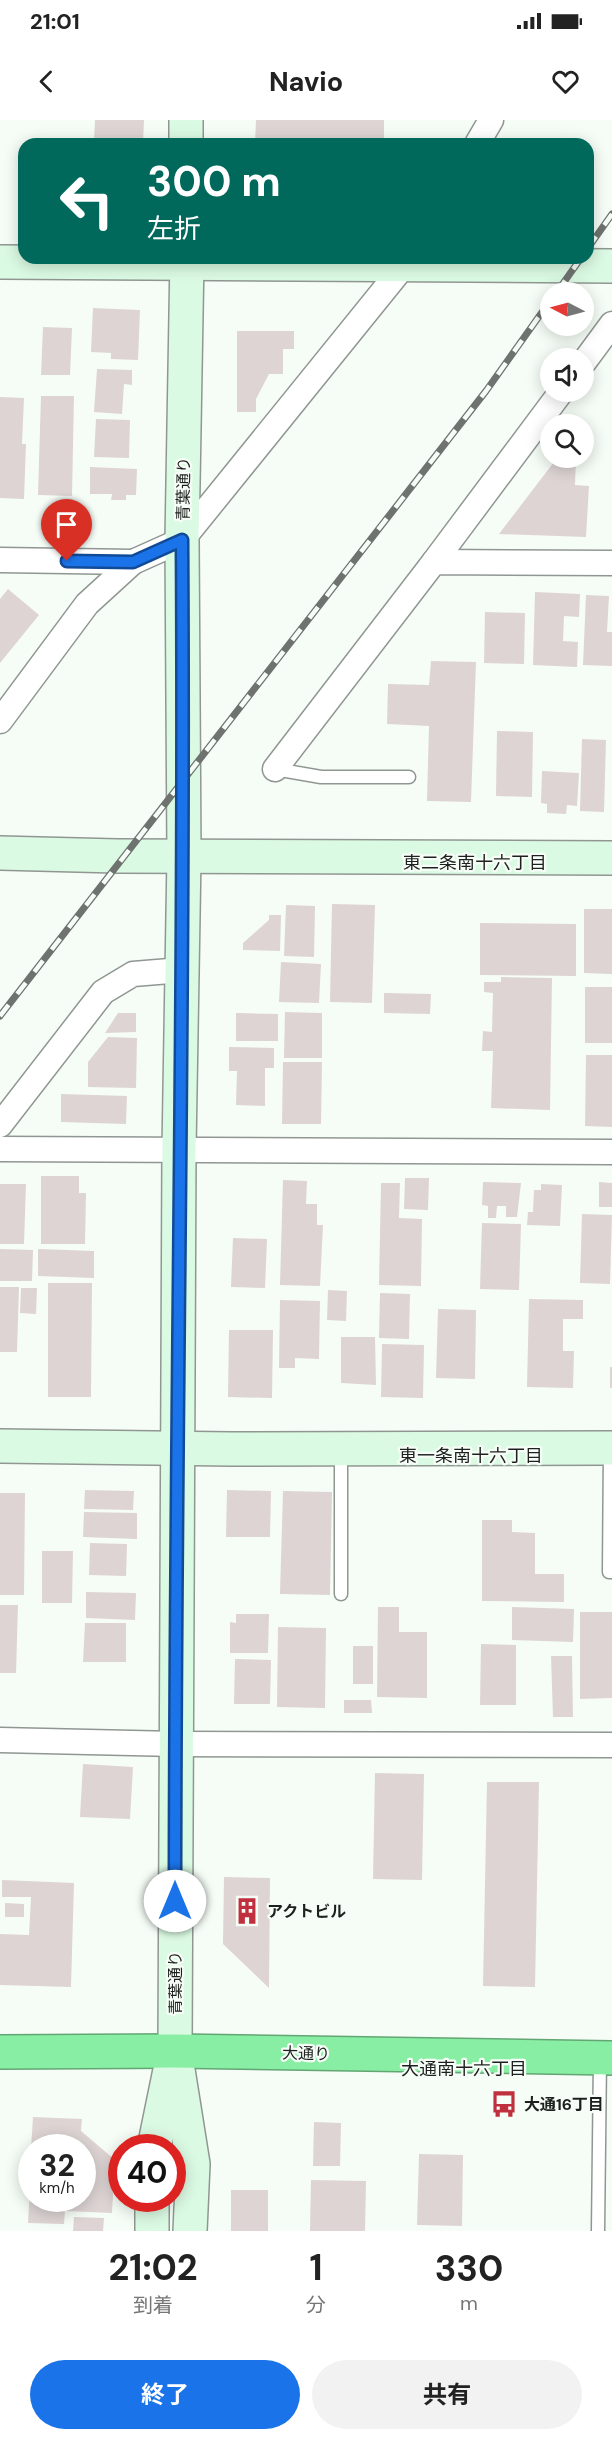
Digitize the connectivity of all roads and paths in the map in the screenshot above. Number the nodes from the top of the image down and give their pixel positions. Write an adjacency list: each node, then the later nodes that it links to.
1 (186, 120): 3 (street)
2 (491, 120): 4 (street)
3 (186, 138)
4 (480, 138)
5 (0, 262): 6 (street)
6 (18, 262)
7 (187, 264): 14 (street, 青葉通り)
8 (406, 264): 14 (street)
9 (530, 264): 10 (street)
10 (612, 266)
11 (612, 324): 12 (street)
12 (594, 348)
13 (554, 402): 17 (street)
14 (182, 540): 16 (street); 23 (street, 青葉通り)
15 (0, 560): 16 (street)
16 (133, 562): 19 (street)
17 (434, 562): 18 (street); 20 (street)
18 (612, 563)
19 (0, 721)
20 (275, 769): 21 (lane)
21 (409, 777)
22 (0, 853): 23 (street)
23 (184, 856): 24 (street); 25 (street, 青葉通り)
24 (612, 858)
25 (182, 970): 26 (street); 28 (street, 青葉通り)
26 (0, 1125)
27 (0, 1149): 28 (street)
28 (179, 1149): 29 (street); 32 (street, 青葉通り)
29 (612, 1152)
30 (0, 1446): 32 (street)
31 (611, 1448): 33 (street); 34 (lane)
32 (177, 1449): 33 (street); 37 (street, 青葉通り)
33 (341, 1449): 35 (lane)
34 (612, 1572)
35 (341, 1594)
36 (0, 1740): 37 (street)
37 (176, 1744): 38 (street); 39 (street, 青葉通り)
38 (612, 1745)
39 (175, 2050): 40 (highway, 大通り); 41 (highway, 大通り); 42 (street); 45 (street, 青葉通り)
40 (0, 2052)
41 (606, 2058): 46 (lane)
42 (157, 2134)
43 (152, 2212): 44 (street)
44 (152, 2231)
45 (190, 2231)
46 (598, 2231)

